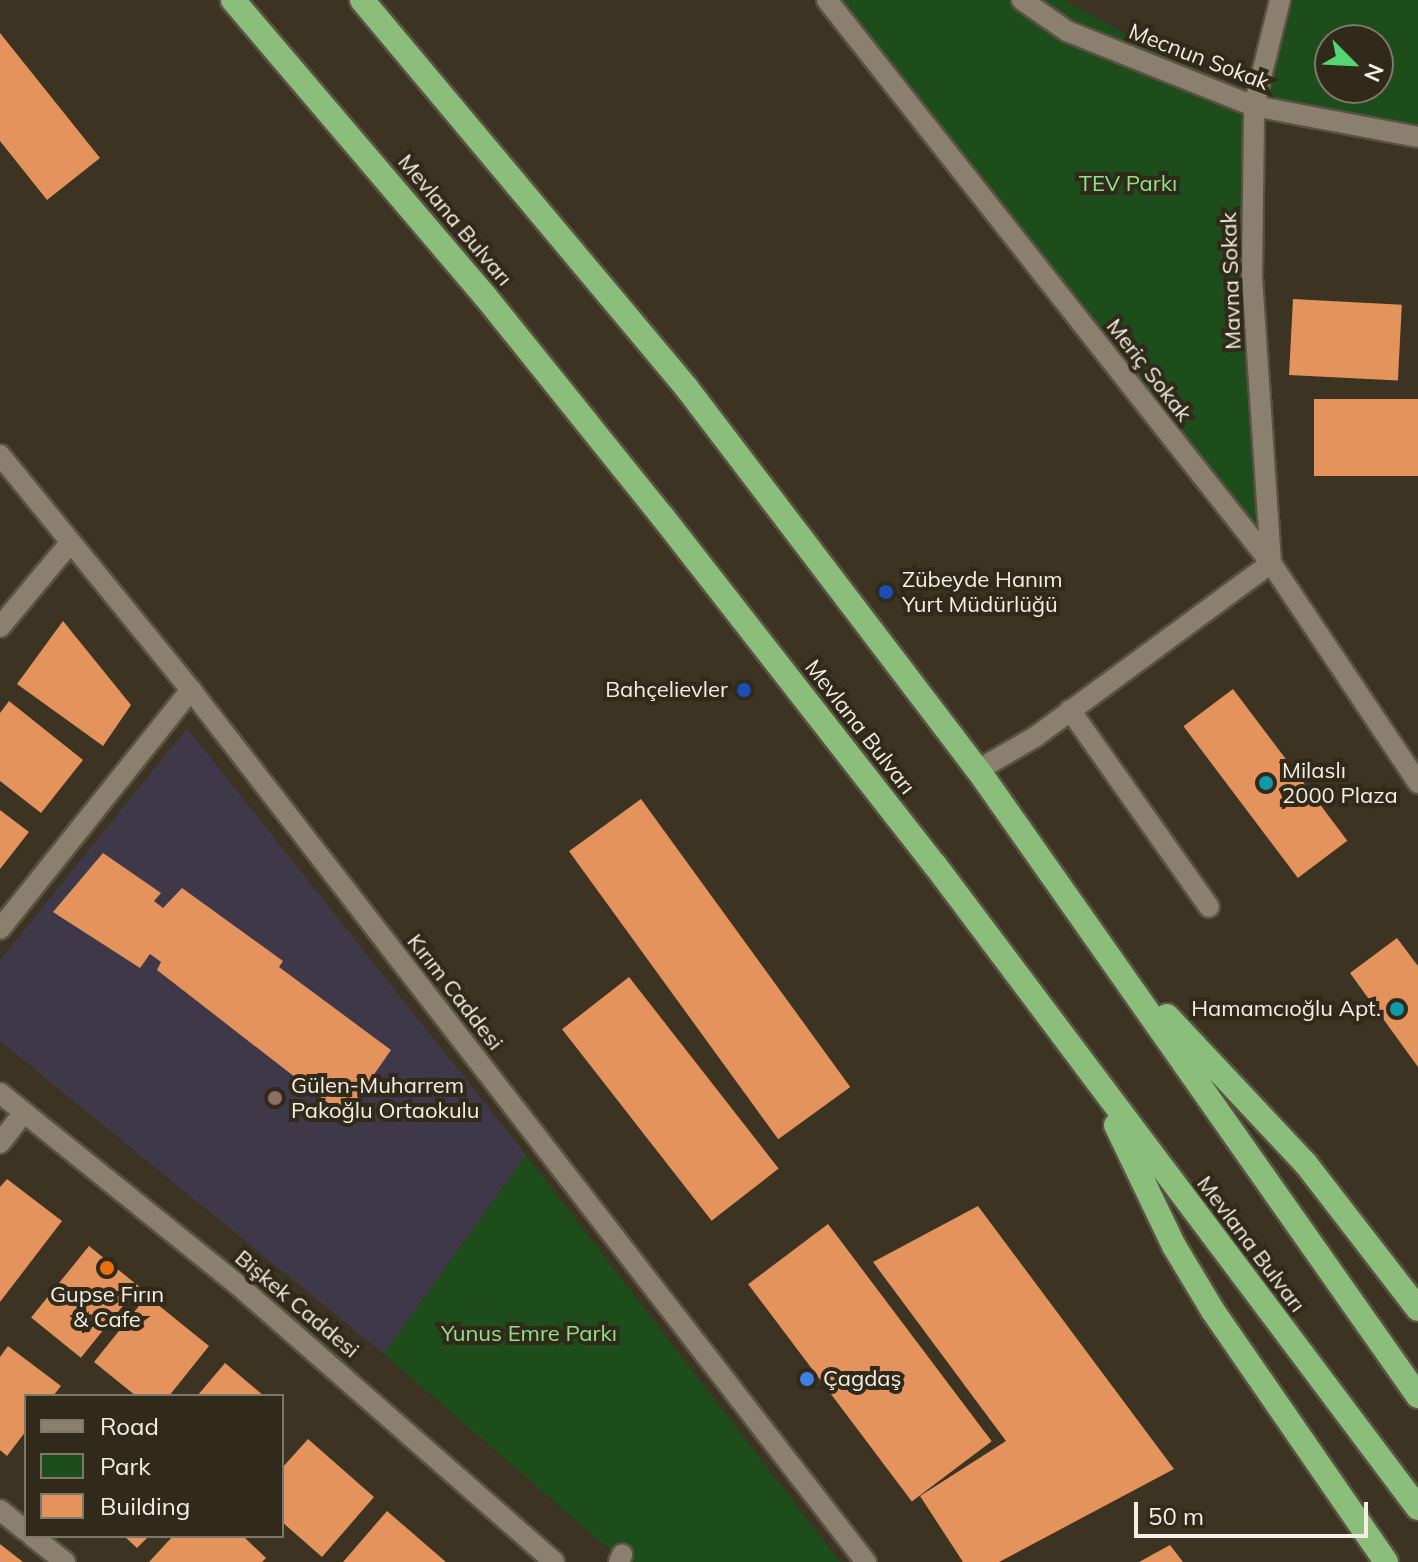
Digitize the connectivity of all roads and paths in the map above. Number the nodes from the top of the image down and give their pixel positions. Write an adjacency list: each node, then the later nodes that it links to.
1 (233, 0): 19 (highway, Mevlana Bulvarı)
2 (362, 0): 14 (highway)
3 (827, 0): 10 (street, Meriç Sokak)
4 (1022, 0): 6 (street, Mecnun Sokak)
5 (1280, 0): 6 (street, Mavna Sokak)
6 (1254, 106): 7 (street, Mecnun Sokak); 10 (street, Mavna Sokak)
7 (1418, 137)
8 (0, 455): 9 (street, Kırım Caddesi)
9 (70, 543): 11 (street); 12 (street, Kırım Caddesi)
10 (1271, 563): 13 (street); 15 (street, Meriç Sokak)
11 (0, 627)
12 (191, 690): 17 (street); 31 (street, Kırım Caddesi)
13 (1070, 710): 14 (street); 16 (street)
14 (978, 770): 18 (highway)
15 (1418, 783)
16 (1209, 907)
17 (0, 929)
18 (1108, 953): 23 (highway); 24 (highway)
19 (1099, 1086): 25 (highway, Mevlana Bulvarı); 32 (highway)
20 (0, 1093): 21 (street, Bişkek Caddesi)
21 (24, 1112): 22 (street); 30 (street, Bişkek Caddesi)
22 (0, 1143)
23 (1418, 1309)
24 (1418, 1396)
25 (1418, 1508)
26 (0, 1510): 27 (street)
27 (24, 1529)
28 (35, 1538): 29 (street)
29 (65, 1562)
30 (554, 1562)
31 (866, 1562)
32 (1386, 1562)

